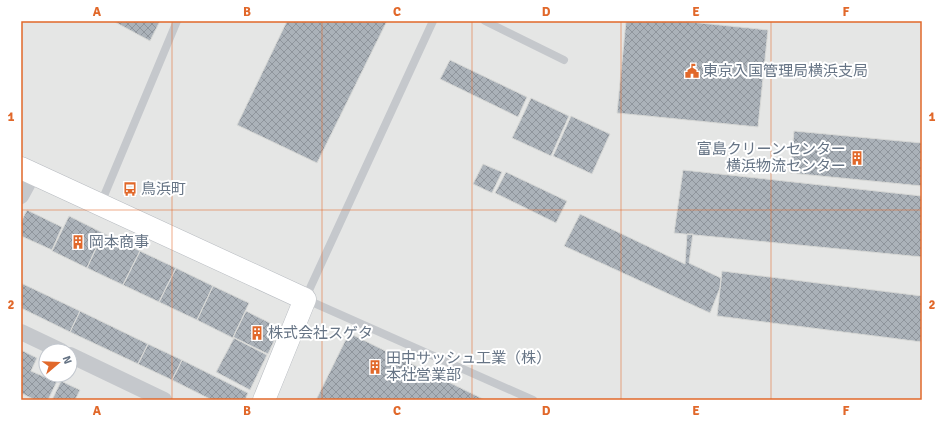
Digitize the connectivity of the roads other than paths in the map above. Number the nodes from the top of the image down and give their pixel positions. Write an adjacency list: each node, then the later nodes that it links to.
1 (177, 21): 7 (lane)
2 (433, 21): 8 (lane)
3 (485, 21): 4 (lane)
4 (564, 60)
5 (27, 171): 6 (street); 7 (street)
6 (21, 196)
7 (100, 204): 8 (street)
8 (305, 299): 13 (street); 14 (lane)
9 (21, 332): 10 (street)
10 (44, 343)
11 (78, 359): 12 (street)
12 (164, 400)
13 (264, 400)
14 (533, 400)

